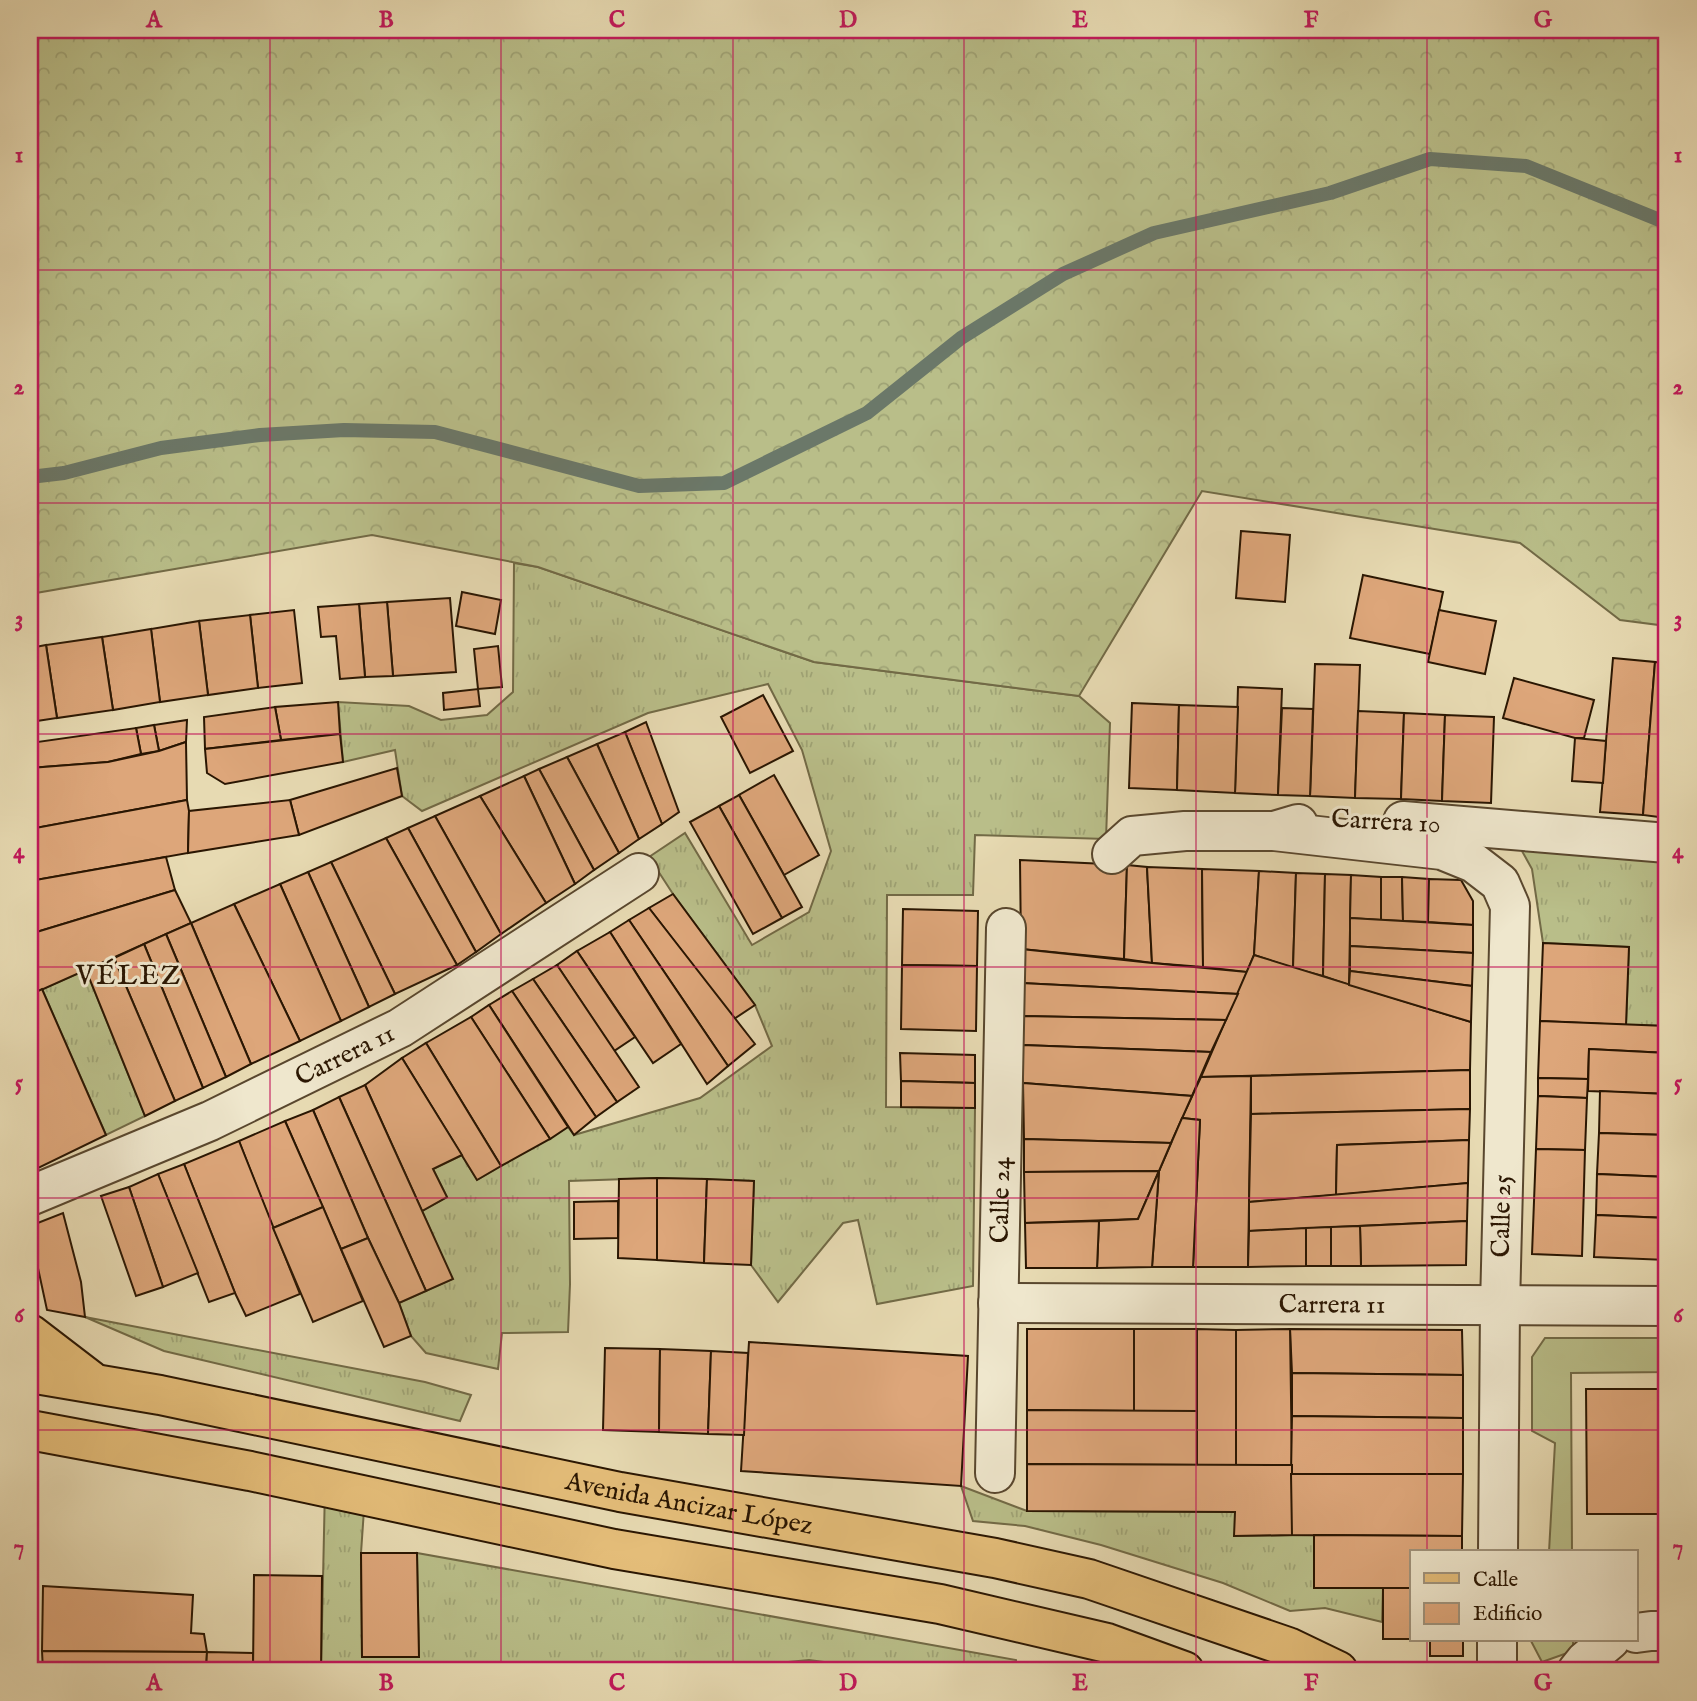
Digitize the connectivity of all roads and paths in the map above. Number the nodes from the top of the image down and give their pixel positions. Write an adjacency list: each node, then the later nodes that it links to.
1 (1274, 831): 2 (street, Carrera 10); 3 (street, Carrera 10); 8 (street, Calle 25)
2 (1667, 844)
3 (1112, 854)
4 (639, 873): 6 (street, Carrera 11)
5 (1006, 928): 7 (street, Calle 24)
6 (30, 1196)
7 (998, 1303): 8 (street, Carrera 11); 16 (street, Calle 24)
8 (1500, 1306): 9 (street, Carrera 11); 17 (street, Calle 25)
9 (1667, 1306)
10 (30, 1334): 12 (main road)
11 (30, 1373): 12 (main road, Avenida Ancizar López)
12 (94, 1384): 23 (main road, Avenida Ancizar López)
13 (30, 1430): 14 (main road)
14 (70, 1437): 15 (main road); 22 (main road)
15 (30, 1441)
16 (995, 1473)
17 (1498, 1550)
18 (1667, 1631): 19 (street)
19 (1638, 1633)
20 (1497, 1642): 24 (street)
21 (1608, 1642): 25 (street)
22 (1184, 1671)
23 (1338, 1671)
24 (1497, 1671)
25 (1577, 1671)

